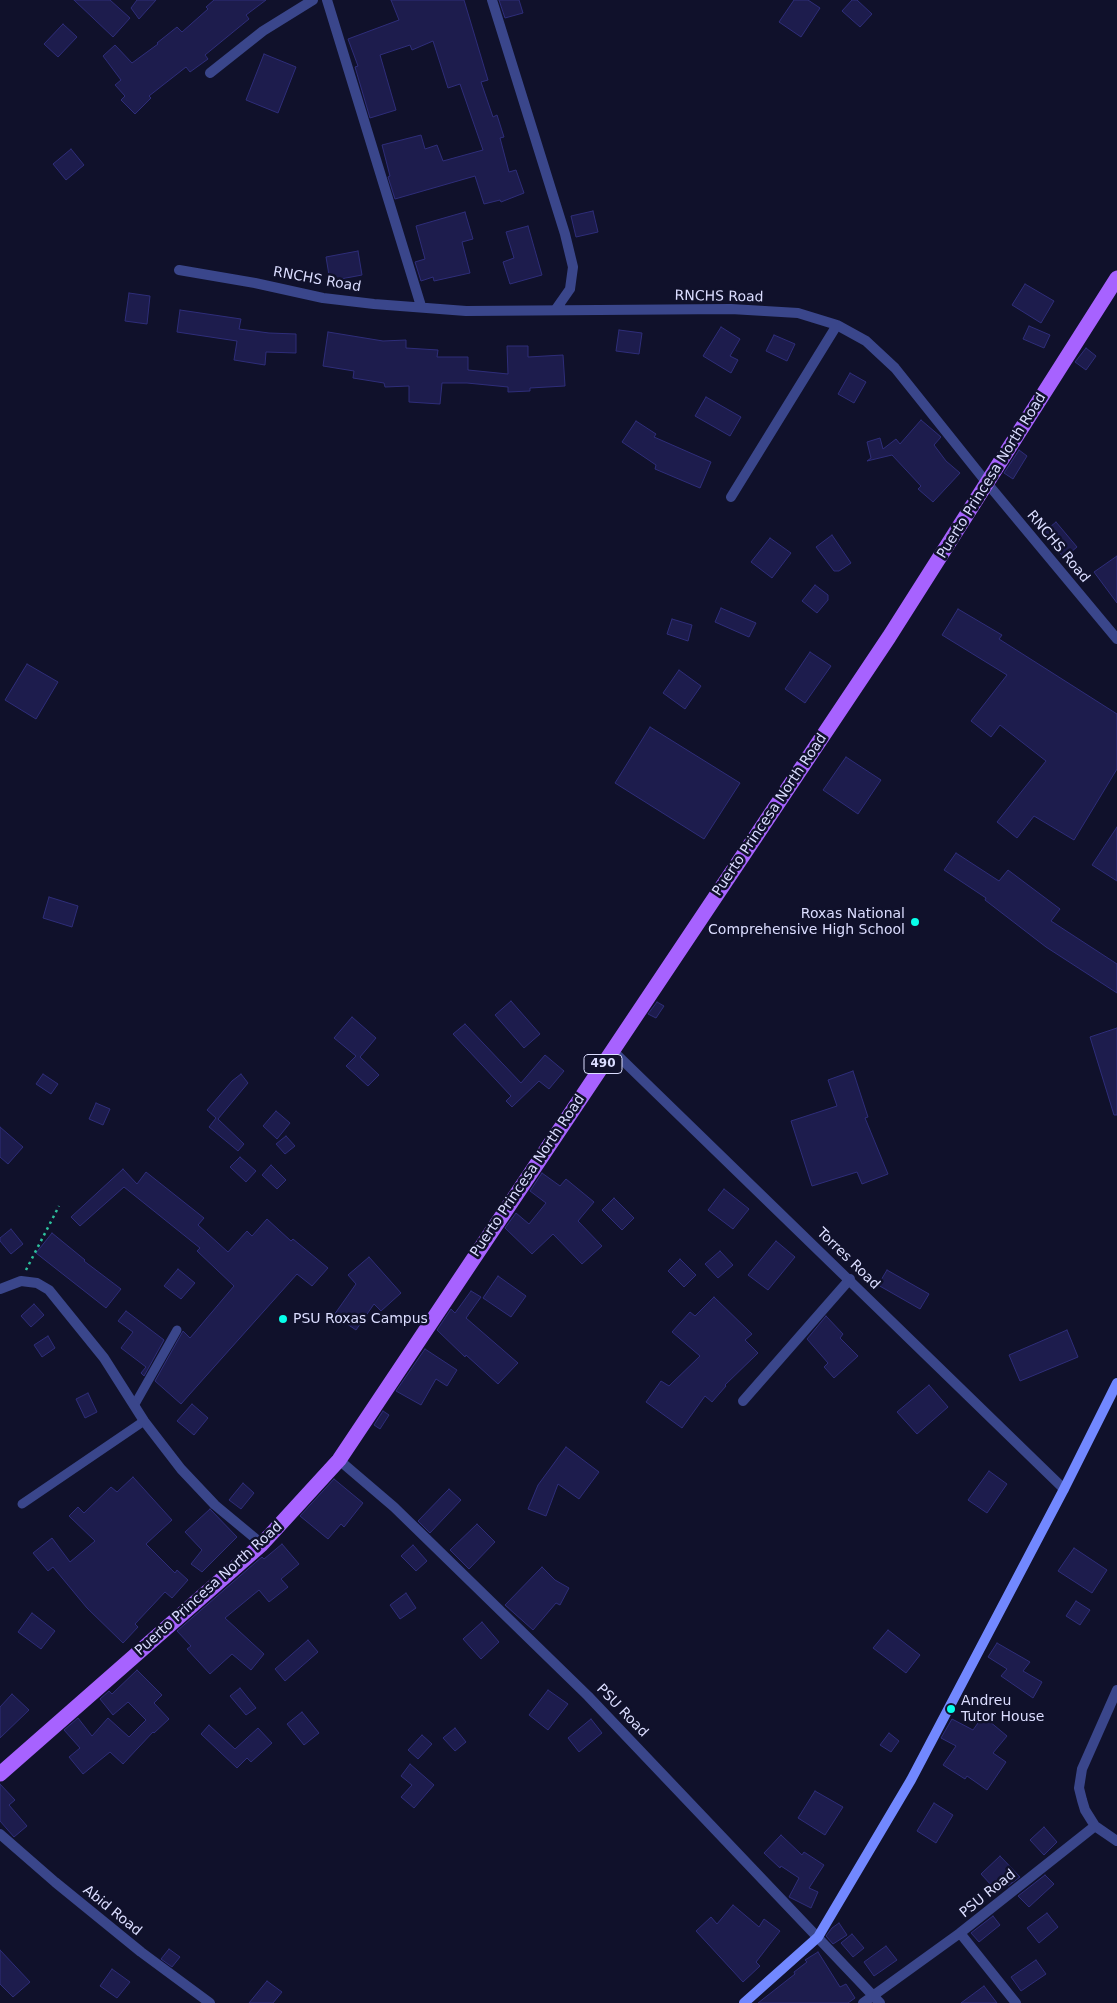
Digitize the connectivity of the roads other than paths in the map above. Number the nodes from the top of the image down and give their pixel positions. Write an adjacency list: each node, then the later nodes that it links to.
1 (313, 0): 4 (street)
2 (327, 0): 7 (street)
3 (492, 0): 8 (street)
4 (210, 73)
5 (179, 270): 7 (street, RNCHS Road)
6 (1117, 278): 10 (main road, Puerto Princesa North Road / 490)
7 (421, 306): 8 (street, RNCHS Road)
8 (556, 309): 9 (street, RNCHS Road)
9 (837, 325): 10 (street, RNCHS Road); 11 (street)
10 (987, 483): 12 (street, RNCHS Road); 13 (main road, Puerto Princesa North Road / 490)
11 (731, 497)
12 (1117, 639)
13 (612, 1050): 14 (street, Torres Road); 21 (main road, Puerto Princesa North Road / 490)
14 (850, 1279): 18 (street); 22 (street, Torres Road)
15 (0, 1289): 19 (street)
16 (177, 1330): 19 (lane)
17 (1117, 1383): 22 (street)
18 (743, 1401)
19 (135, 1404): 20 (street)
20 (144, 1421): 23 (lane); 24 (street)
21 (339, 1460): 24 (main road, Puerto Princesa North Road / 490); 31 (street, PSU Road)
22 (1064, 1489): 31 (street)
23 (22, 1504)
24 (262, 1544): 26 (main road, Puerto Princesa North Road / 490)
25 (1117, 1690): 27 (street)
26 (0, 1774)
27 (1095, 1826): 29 (street); 30 (street, PSU Road)
28 (0, 1834): 33 (street, Abid Road)
29 (1117, 1841)
30 (960, 1934): 32 (street, PSU Road); 37 (street)
31 (818, 1937): 32 (street, PSU Road); 34 (street)
32 (873, 1994): 35 (street); 36 (street, PSU Road)
33 (210, 2003)
34 (744, 2003)
35 (863, 2003)
36 (880, 2003)
37 (1016, 2003)

